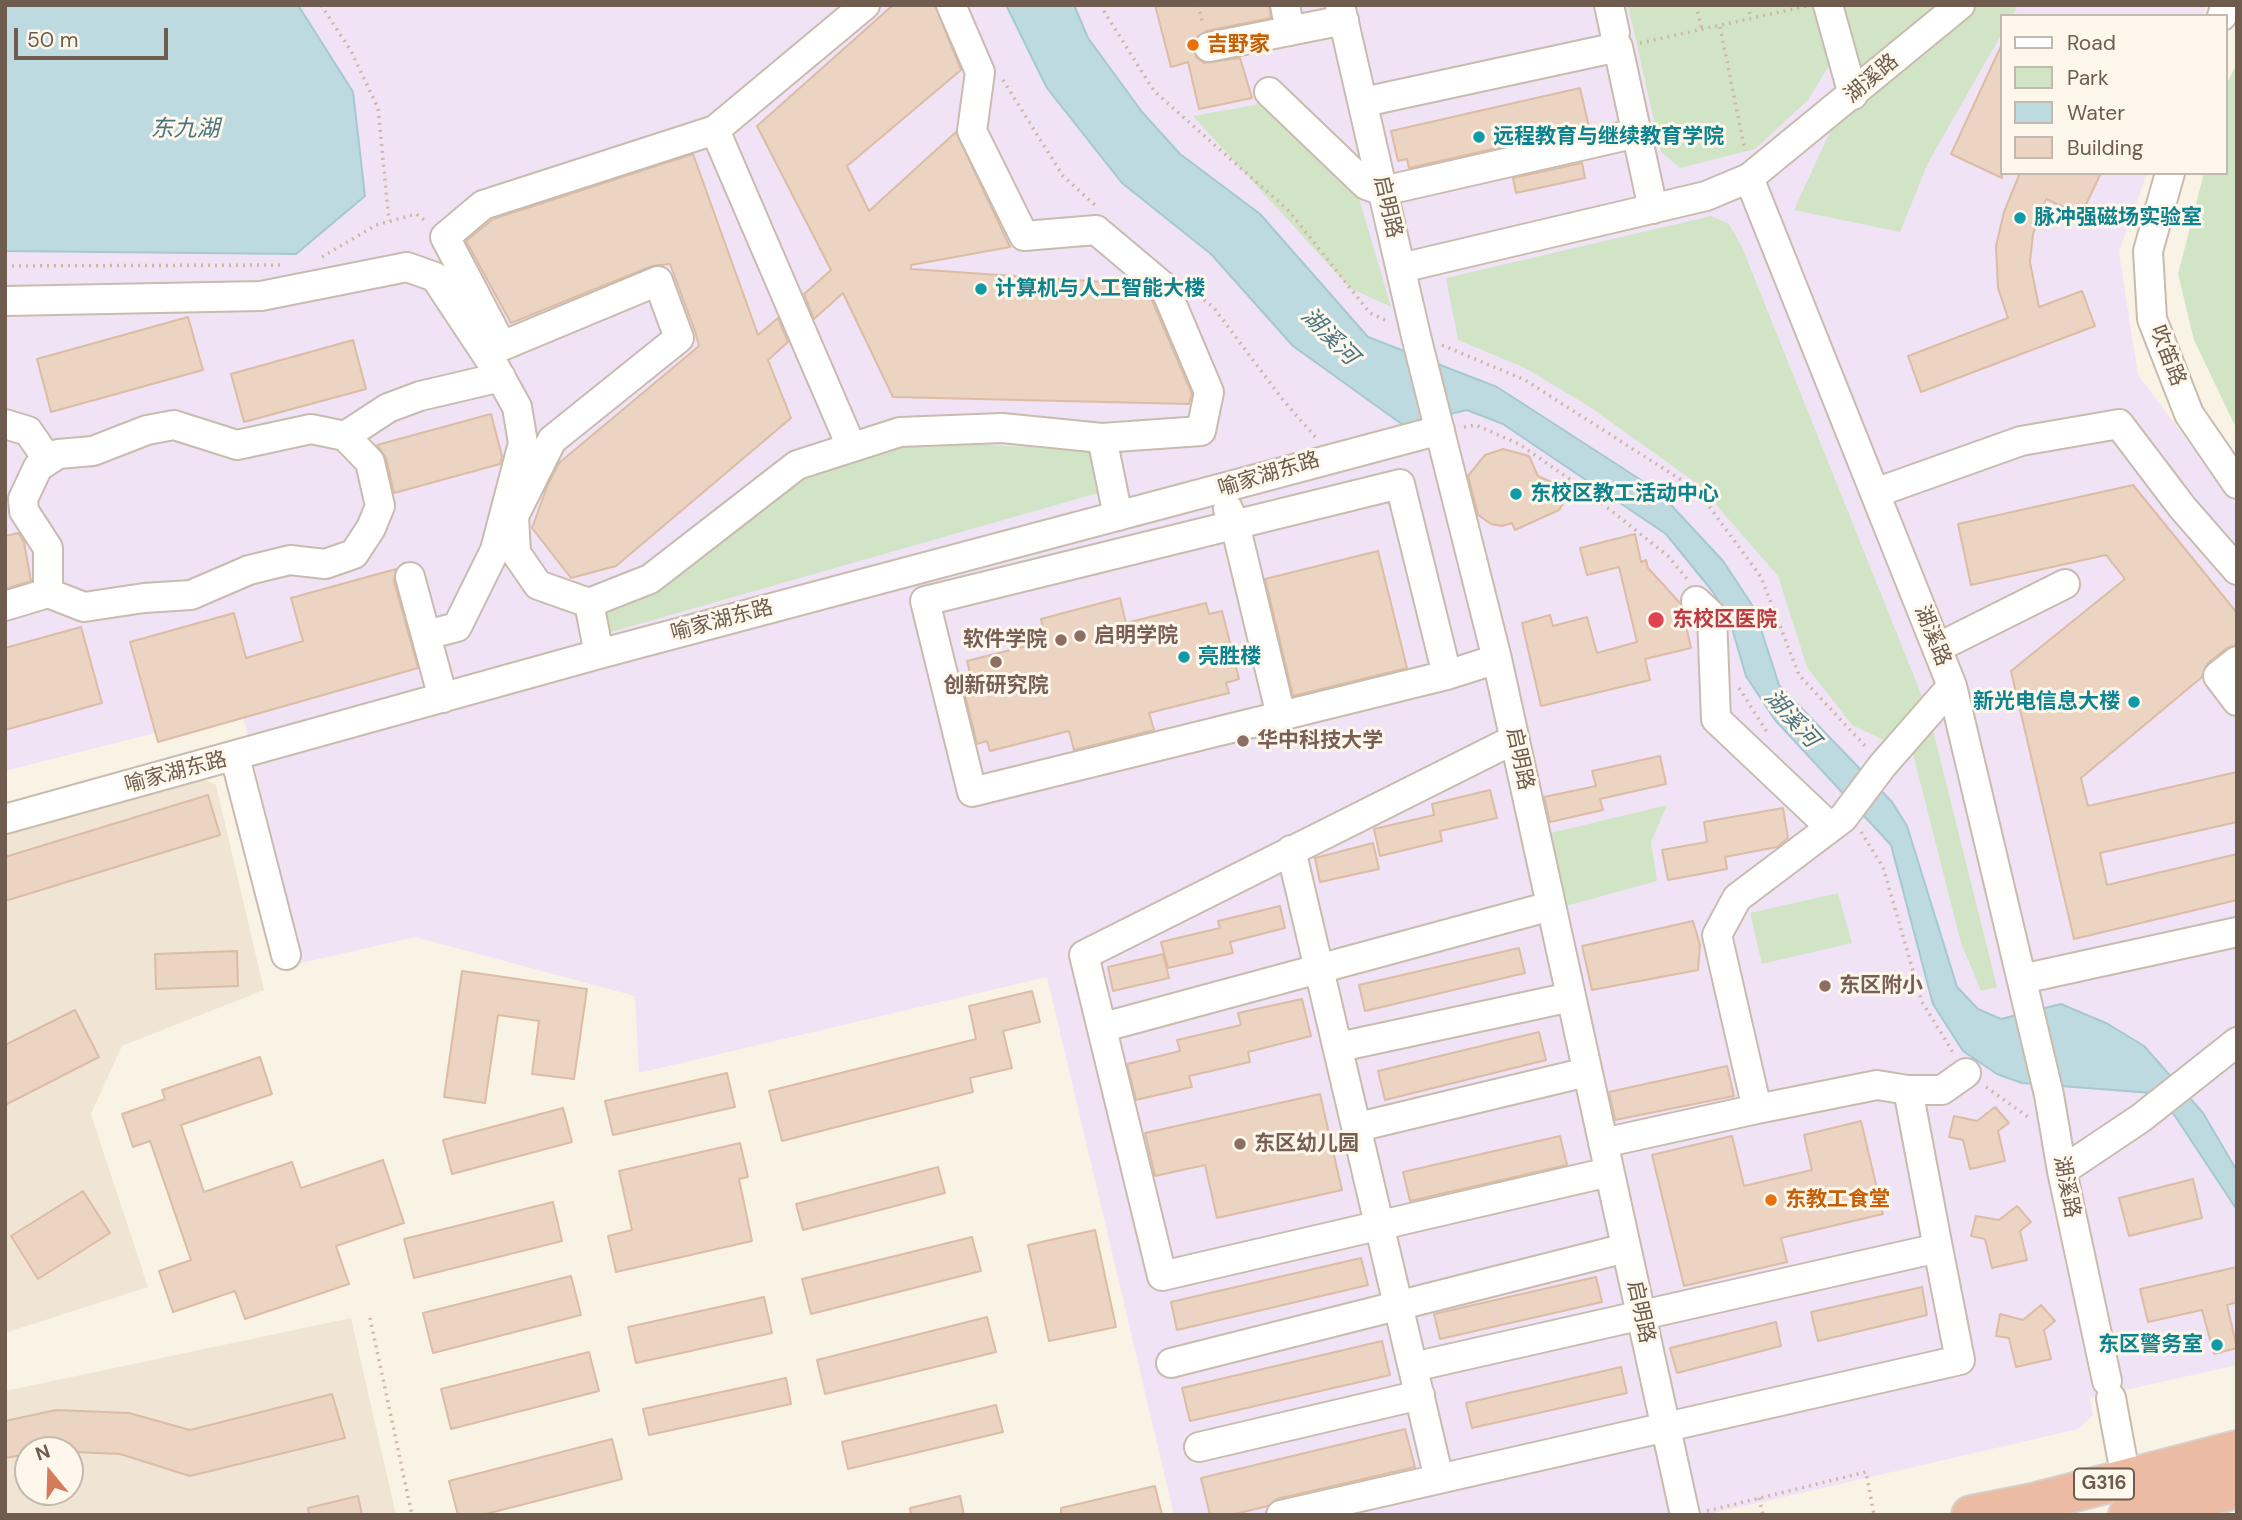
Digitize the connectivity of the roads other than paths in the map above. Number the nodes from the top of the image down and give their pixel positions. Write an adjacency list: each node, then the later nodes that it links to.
1 (865, 5): 13 (street)
2 (951, 5): 25 (street)
3 (1609, 5): 8 (street)
4 (1828, 5): 11 (street)
5 (1960, 5): 11 (street, 湖溪路)
6 (1342, 13): 7 (street); 12 (street, 启明路)
7 (1288, 18): 9 (street)
8 (1617, 40): 12 (street); 14 (street)
9 (1209, 47)
10 (1269, 92): 17 (street)
11 (1853, 95): 16 (street, 湖溪路)
12 (1364, 102): 17 (street, 启明路)
13 (715, 130): 26 (street); 39 (street)
14 (1637, 133): 17 (street); 18 (street)
15 (2169, 175): 28 (street, 吹笛路)
16 (1749, 178): 18 (street); 30 (street, 湖溪路)
17 (1383, 191): 19 (street, 启明路)
18 (1653, 209): 19 (street)
19 (1401, 268): 23 (street, 启明路)
20 (5, 301): 21 (street)
21 (501, 377): 24 (street); 41 (street)
22 (5, 424): 27 (street)
23 (1440, 429): 29 (street, 喻家湖东路); 44 (street, 启明路)
24 (345, 436): 27 (street); 37 (street)
25 (1102, 438): 26 (street); 32 (street)
26 (851, 446): 39 (street)
27 (48, 460): 31 (street)
28 (2237, 484)
29 (1218, 490): 32 (street, 喻家湖东路); 33 (street)
30 (1875, 493): 34 (street); 42 (street, 湖溪路)
31 (14, 501): 37 (street)
32 (1118, 516): 43 (street, 喻家湖东路)
33 (1235, 524): 46 (street); 50 (street); 50 (street)
34 (2237, 570)
35 (410, 577): 41 (street)
36 (2065, 584): 42 (street)
37 (48, 593): 40 (street)
38 (1696, 601): 54 (street)
39 (589, 603): 43 (street)
40 (5, 606)
41 (426, 635): 48 (street)
42 (1937, 648): 47 (street, 湖溪路)
43 (599, 654): 48 (street, 喻家湖东路)
44 (1497, 659): 46 (street); 51 (street, 启明路)
45 (2237, 661): 49 (street)
46 (1447, 675): 50 (street)
47 (1952, 686): 54 (street); 60 (street, 湖溪路)
48 (443, 698): 52 (street, 喻家湖东路)
49 (2237, 701)
50 (1281, 716)
51 (1514, 739): 55 (street); 56 (street, 启明路)
52 (235, 757): 53 (street, 喻家湖东路); 58 (street)
53 (5, 819)
54 (1837, 822): 68 (street)
55 (1291, 850): 59 (street); 62 (street)
56 (1551, 906): 59 (street); 61 (street, 启明路)
57 (2237, 932): 60 (street)
58 (286, 955)
59 (1321, 967): 62 (street); 64 (street)
60 (2025, 991): 71 (street, 湖溪路)
61 (1571, 997): 64 (street); 65 (street, 启明路)
62 (1104, 1027): 73 (street)
63 (2237, 1042): 71 (street)
64 (1339, 1047): 69 (street)
65 (1587, 1072): 69 (street); 70 (street, 启明路)
66 (1966, 1073): 67 (street)
67 (1908, 1090): 68 (street); 75 (street)
68 (1757, 1109): 70 (street)
69 (1358, 1128): 73 (street)
70 (1603, 1143): 72 (street, 启明路)
71 (2062, 1171): 86 (street, 湖溪路)
72 (1609, 1172): 73 (street); 74 (street, 启明路)
73 (1380, 1225): 76 (street)
74 (1626, 1248): 76 (street); 77 (street, 启明路)
75 (1938, 1248): 77 (street); 81 (street)
76 (1399, 1305): 78 (street); 79 (street)
77 (1641, 1315): 79 (street); 81 (street, 启明路)
78 (1171, 1363)
79 (1413, 1367): 80 (street)
80 (1420, 1395): 82 (street); 84 (street)
81 (1666, 1427): 84 (street); 87 (street, 启明路)
82 (1199, 1447)
83 (2237, 1450): 86 (highway, G316)
84 (1439, 1479): 88 (street)
85 (2237, 1489): 86 (highway, G316)
86 (2127, 1497): 89 (highway, G316)
87 (1694, 1513)
88 (1281, 1515)
89 (1971, 1515)

